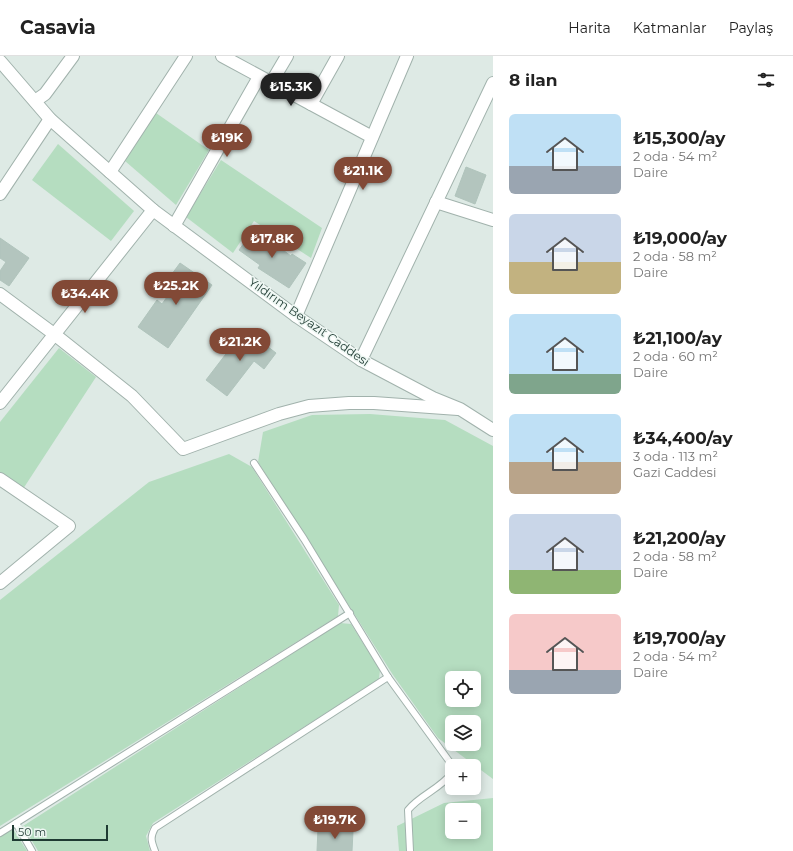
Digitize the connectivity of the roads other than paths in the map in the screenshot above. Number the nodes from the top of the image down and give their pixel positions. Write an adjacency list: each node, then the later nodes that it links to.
1 (73, 56): 11 (street)
2 (186, 56): 15 (street)
3 (222, 56): 8 (street)
4 (287, 56): 9 (street)
5 (338, 56): 12 (street)
6 (407, 56): 14 (street)
7 (0, 62): 11 (street, Yıldırım Beyazıt Caddesi)
8 (259, 77): 9 (street); 21 (street)
9 (271, 83): 12 (street)
10 (493, 83): 18 (street)
11 (35, 101): 13 (street, Yıldırım Beyazıt Caddesi)
12 (311, 104): 14 (street)
13 (50, 119): 15 (street, Yıldırım Beyazıt Caddesi); 16 (street)
14 (372, 137): 23 (street)
15 (110, 172): 19 (street, Yıldırım Beyazıt Caddesi)
16 (5, 174): 17 (street)
17 (0, 194)
18 (436, 202): 20 (street); 25 (street)
19 (153, 210): 21 (street, Yıldırım Beyazıt Caddesi); 24 (street)
20 (493, 220)
21 (174, 226): 23 (street, Yıldırım Beyazıt Caddesi)
22 (0, 294): 24 (street)
23 (296, 316): 25 (street, Yıldırım Beyazıt Caddesi)
24 (54, 334): 26 (street); 27 (street)
25 (361, 360): 27 (street, Yıldırım Beyazıt Caddesi)
26 (0, 403)
27 (460, 409): 28 (street, Yıldırım Beyazıt Caddesi)
28 (493, 430)
29 (254, 463): 32 (lane)
30 (0, 479): 31 (street)
31 (0, 583)
32 (350, 613): 33 (lane); 36 (lane)
33 (388, 678): 34 (lane); 39 (lane)
34 (448, 759)
35 (445, 781): 40 (lane)
36 (16, 824): 37 (lane); 38 (lane)
37 (0, 833)
38 (32, 851)
39 (155, 851)
40 (410, 851)

